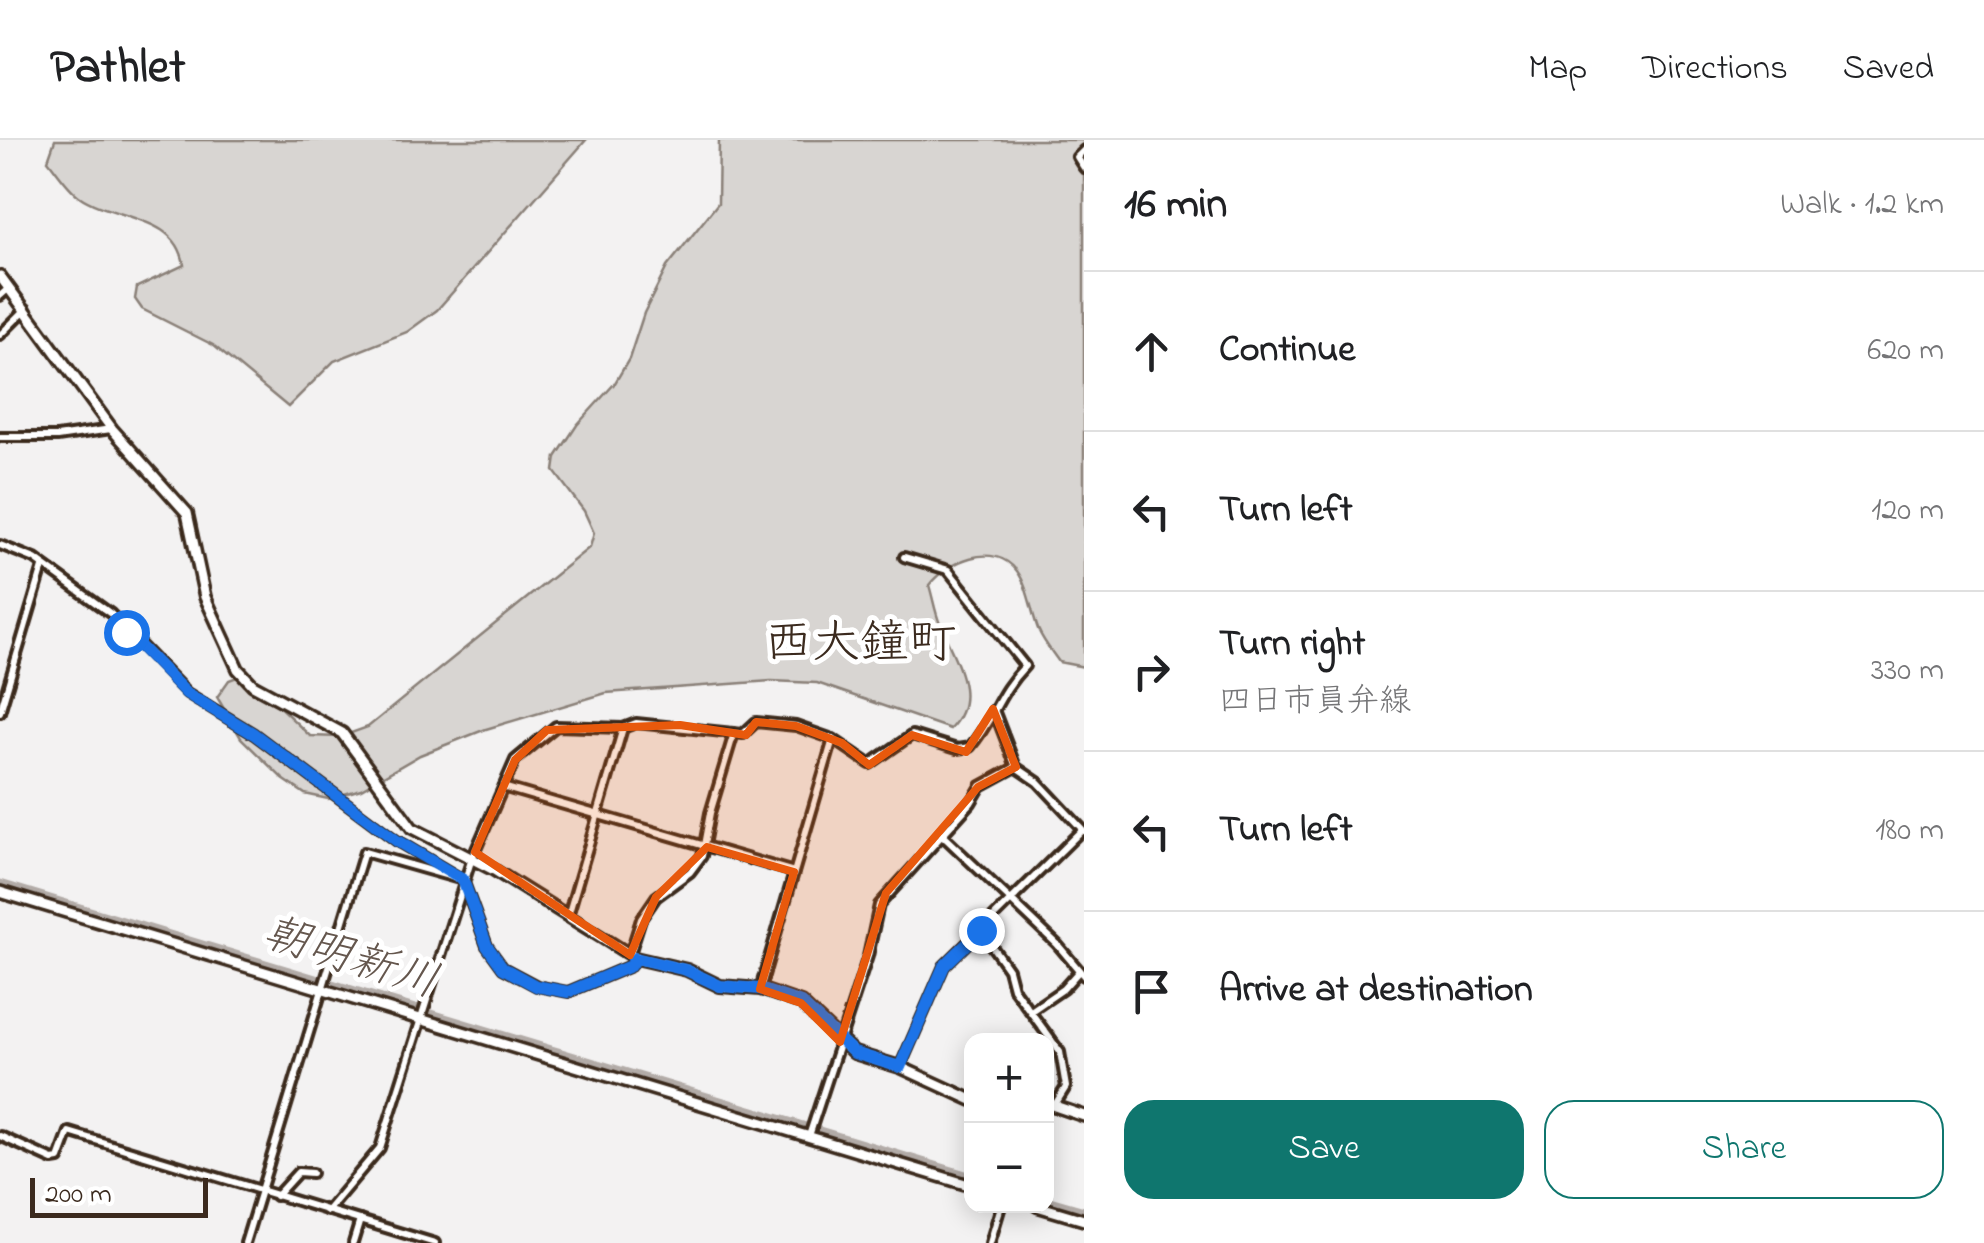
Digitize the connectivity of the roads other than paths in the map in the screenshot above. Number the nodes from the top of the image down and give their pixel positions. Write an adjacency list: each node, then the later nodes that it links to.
1 (1084, 150): 2 (street)
2 (1084, 168)
3 (0, 276): 4 (main road)
4 (9, 288): 5 (street); 6 (main road)
5 (0, 296)
6 (26, 308): 7 (street); 8 (main road)
7 (0, 335)
8 (112, 429): 9 (street); 25 (main road)
9 (0, 438)
10 (0, 545): 12 (street)
11 (904, 557): 14 (street)
12 (44, 567): 13 (street); 27 (street)
13 (0, 712)
14 (992, 712): 17 (street); 18 (street)
15 (623, 728): 16 (street); 19 (street); 20 (street)
16 (734, 734): 17 (street); 23 (street)
17 (833, 739): 26 (street)
18 (1016, 767): 21 (street); 22 (street)
19 (506, 788): 20 (street); 24 (street)
20 (602, 815): 23 (street); 30 (street)
21 (1083, 830): 29 (street)
22 (941, 834): 29 (street); 40 (street)
23 (705, 846): 26 (street); 32 (street)
24 (473, 856): 25 (street); 27 (street)
25 (494, 870): 30 (main road)
26 (794, 872): 36 (street)
27 (463, 880): 32 (street); 35 (street); 38 (street)
28 (0, 892): 35 (main road)
29 (1009, 902): 31 (street); 34 (street)
30 (568, 916): 32 (main road)
31 (981, 930): 37 (street); 42 (street)
32 (632, 956): 36 (main road)
33 (1084, 958): 34 (street)
34 (1080, 971): 37 (street)
35 (324, 986): 38 (main road); 51 (street)
36 (760, 989): 40 (main road)
37 (1031, 1011): 39 (street)
38 (421, 1014): 47 (main road); 53 (street)
39 (1047, 1033)
40 (840, 1042): 42 (main road); 47 (street)
41 (1054, 1044): 44 (street)
42 (900, 1067): 43 (main road)
43 (964, 1096)
44 (1054, 1100)
45 (1054, 1104): 46 (main road)
46 (1084, 1116)
47 (810, 1132): 50 (main road)
48 (0, 1136): 51 (street)
49 (312, 1174): 52 (street)
50 (964, 1183)
51 (261, 1192): 52 (street); 58 (street)
52 (276, 1196): 53 (street)
53 (327, 1211): 56 (street)
54 (1054, 1211): 57 (main road)
55 (999, 1213): 61 (street)
56 (360, 1220): 59 (street); 60 (street)
57 (1084, 1220)
58 (245, 1243)
59 (353, 1243)
60 (435, 1243)
61 (990, 1243)

